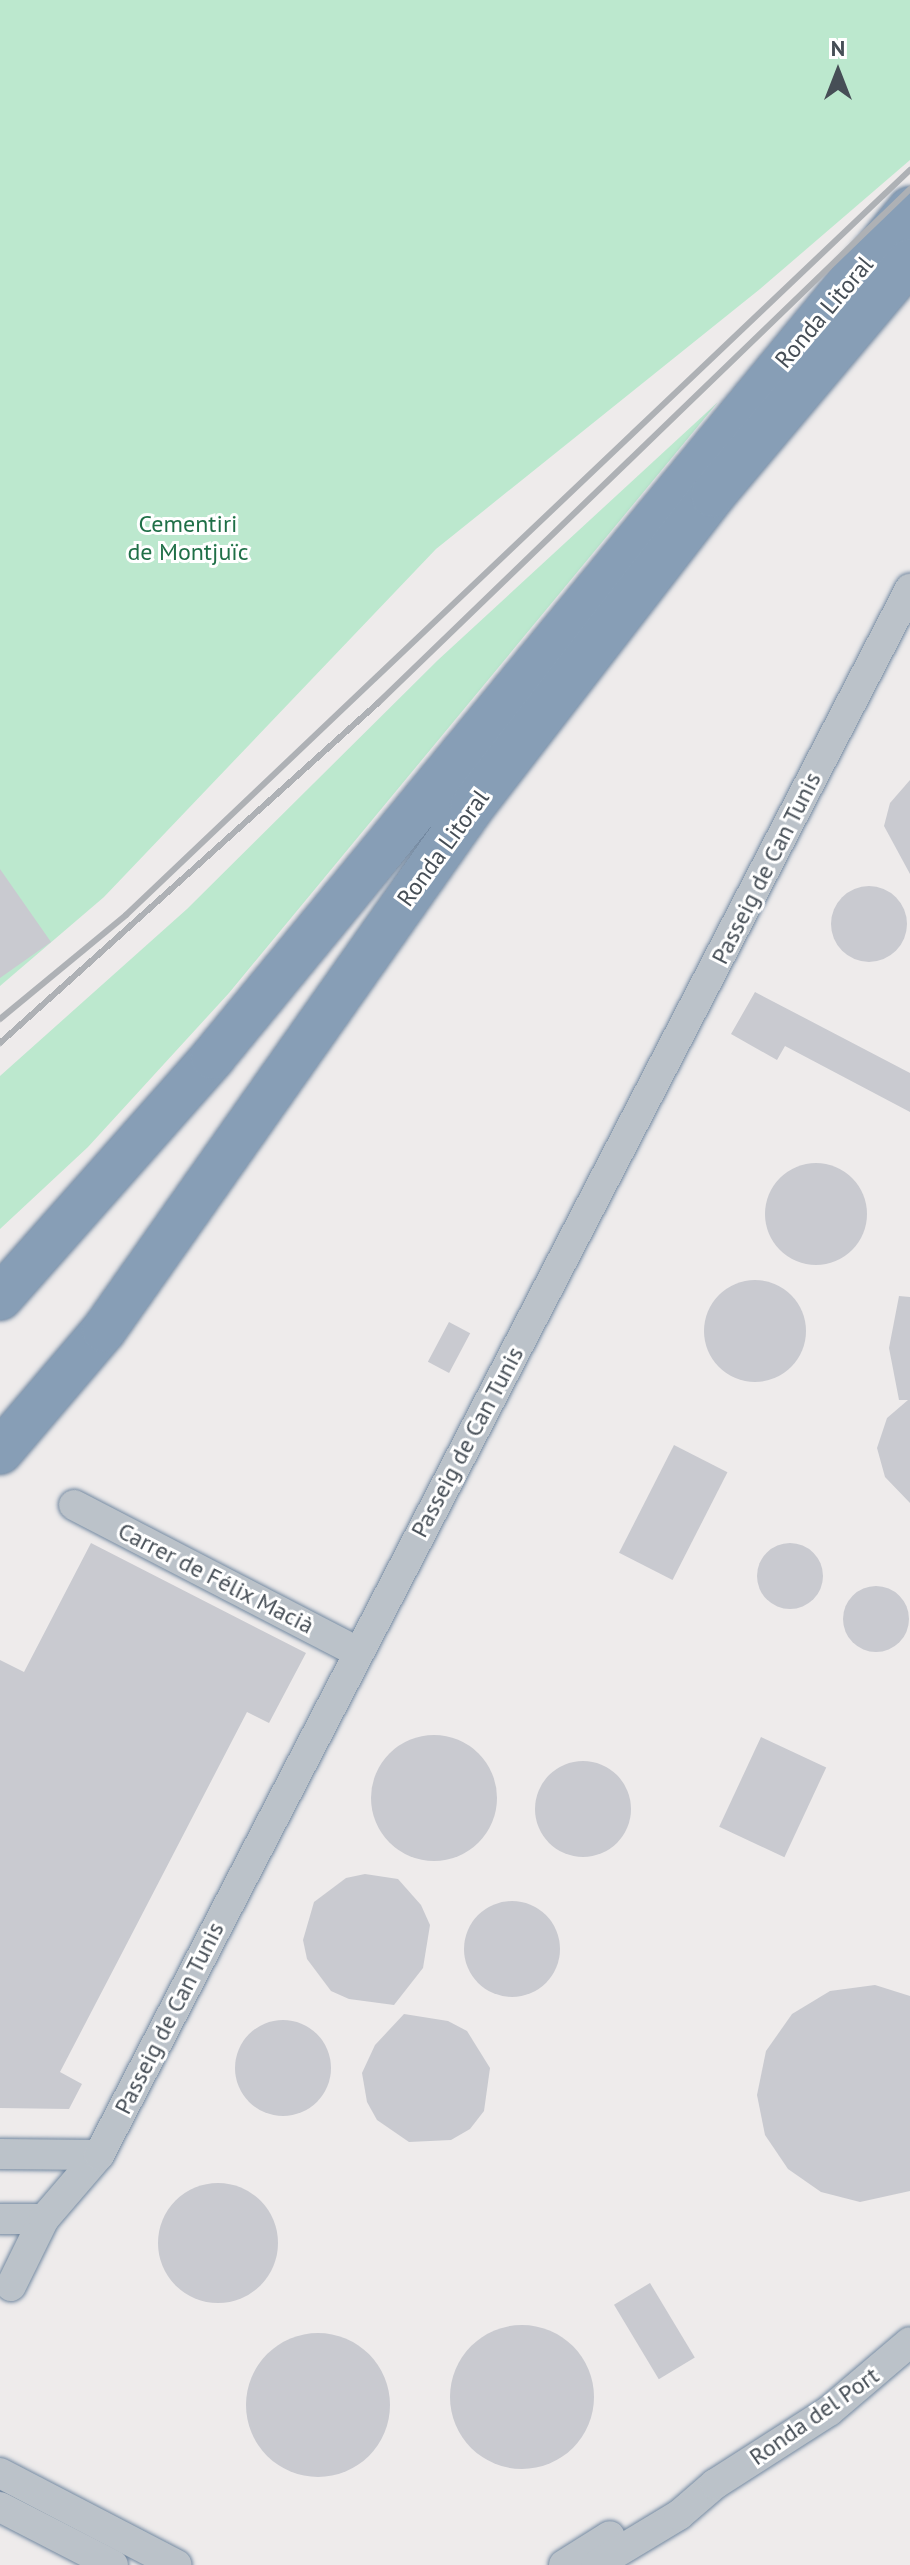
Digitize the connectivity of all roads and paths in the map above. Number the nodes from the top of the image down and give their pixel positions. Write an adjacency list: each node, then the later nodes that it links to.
1 (910, 209): 3 (highway, Ronda Litoral)
2 (910, 261): 3 (highway, Ronda Litoral)
3 (701, 485): 5 (highway, Ronda Litoral); 8 (highway, Ronda Litoral)
4 (910, 589): 12 (street, Passeig de Can Tunis)
5 (115, 1173): 6 (highway); 7 (highway, Ronda Litoral)
6 (0, 1261)
7 (0, 1298)
8 (104, 1330): 9 (highway, Ronda Litoral); 10 (highway)
9 (0, 1452)
10 (0, 1481)
11 (74, 1505): 12 (street, Carrer de Félix Macià)
12 (358, 1652): 14 (street, Passeig de Can Tunis)
13 (0, 2154): 14 (street)
14 (99, 2155): 16 (street, Passeig de Can Tunis)
15 (0, 2219): 16 (street)
16 (44, 2219): 17 (street, Passeig de Can Tunis)
17 (11, 2286)
18 (910, 2342): 25 (street, Ronda del Port)
19 (0, 2473): 23 (street)
20 (666, 2501): 24 (street)
21 (0, 2507): 22 (street)
22 (113, 2565)
23 (177, 2565)
24 (564, 2565)
25 (596, 2565)

